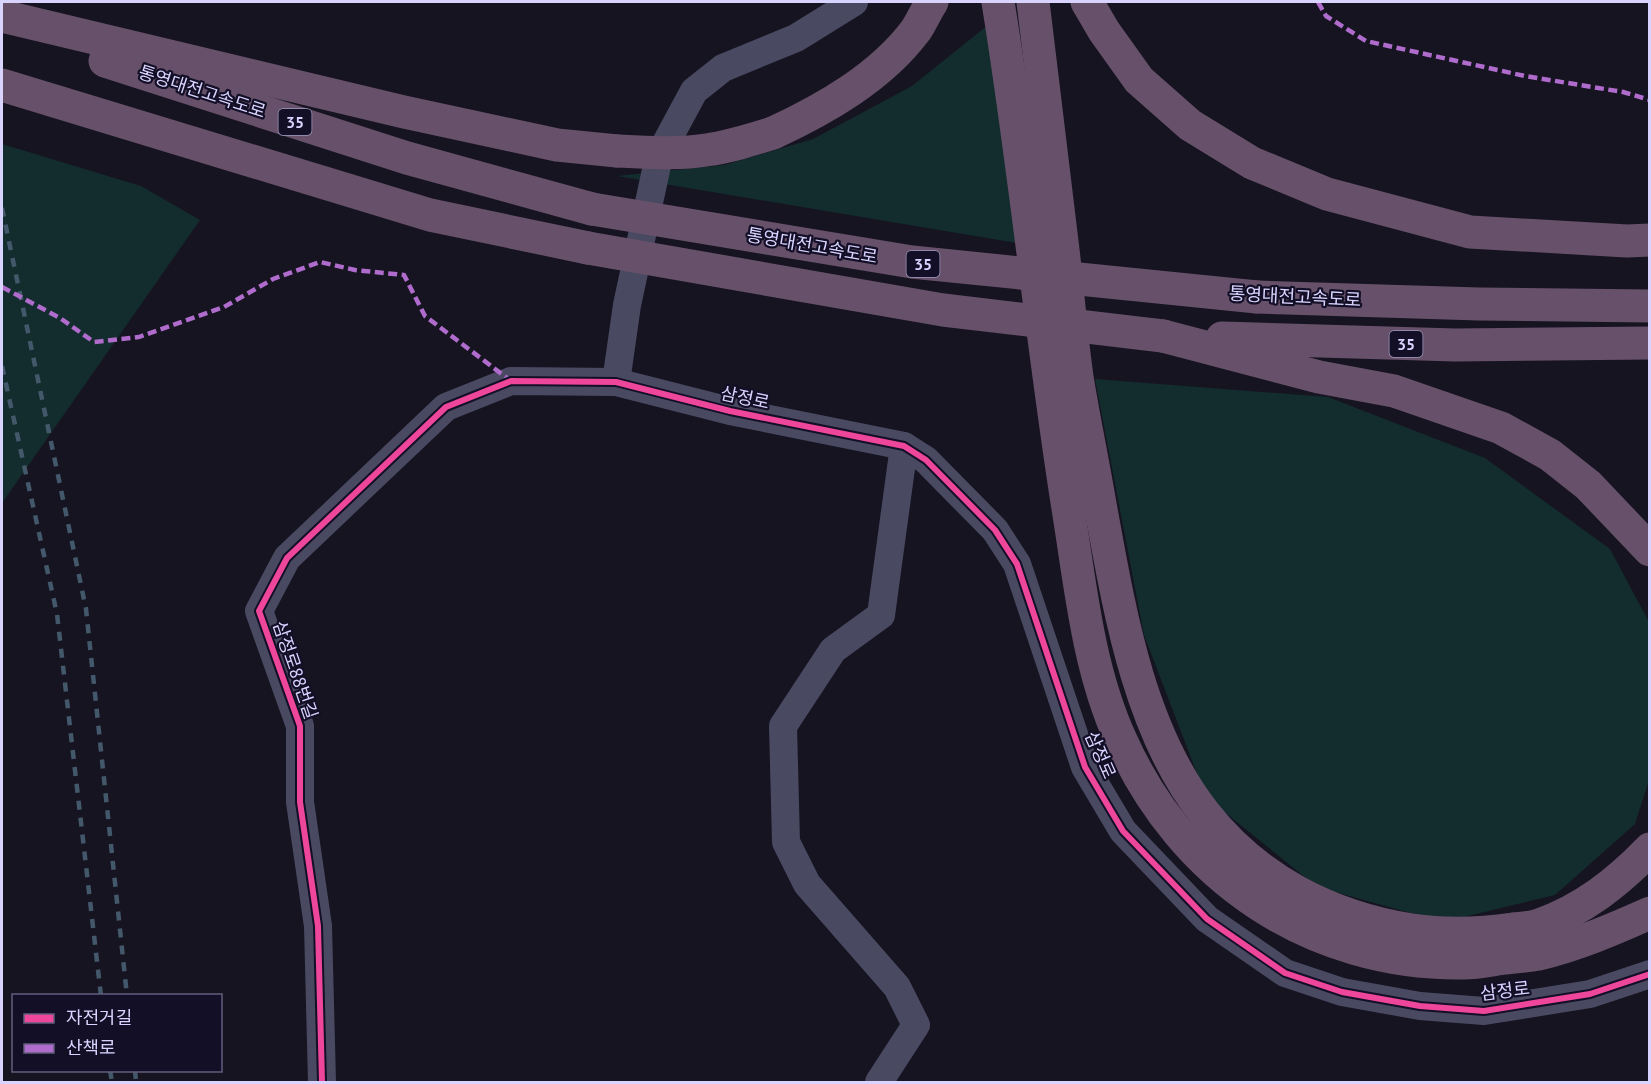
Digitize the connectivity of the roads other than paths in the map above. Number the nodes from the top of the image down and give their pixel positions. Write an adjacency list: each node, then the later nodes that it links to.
1 (854, 2): 13 (street)
2 (932, 2): 6 (highway, bridge)
3 (1033, 2): 16 (highway)
4 (1087, 2): 9 (highway)
5 (999, 7): 17 (highway)
6 (2, 16)
7 (2, 28): 10 (highway, 통영대전고속도로 / 35, bridge)
8 (2, 85): 11 (highway, 35, bridge)
9 (1650, 240)
10 (1650, 306)
11 (1163, 336): 12 (highway, 35); 15 (highway)
12 (1650, 343)
13 (616, 382): 14 (street, 삼정로); 19 (street, 삼정로88번길)
14 (904, 446): 18 (street, 삼정로); 20 (street)
15 (1650, 550)
16 (1650, 849)
17 (1650, 913)
18 (1650, 974)
19 (322, 1083)
20 (879, 1083)

